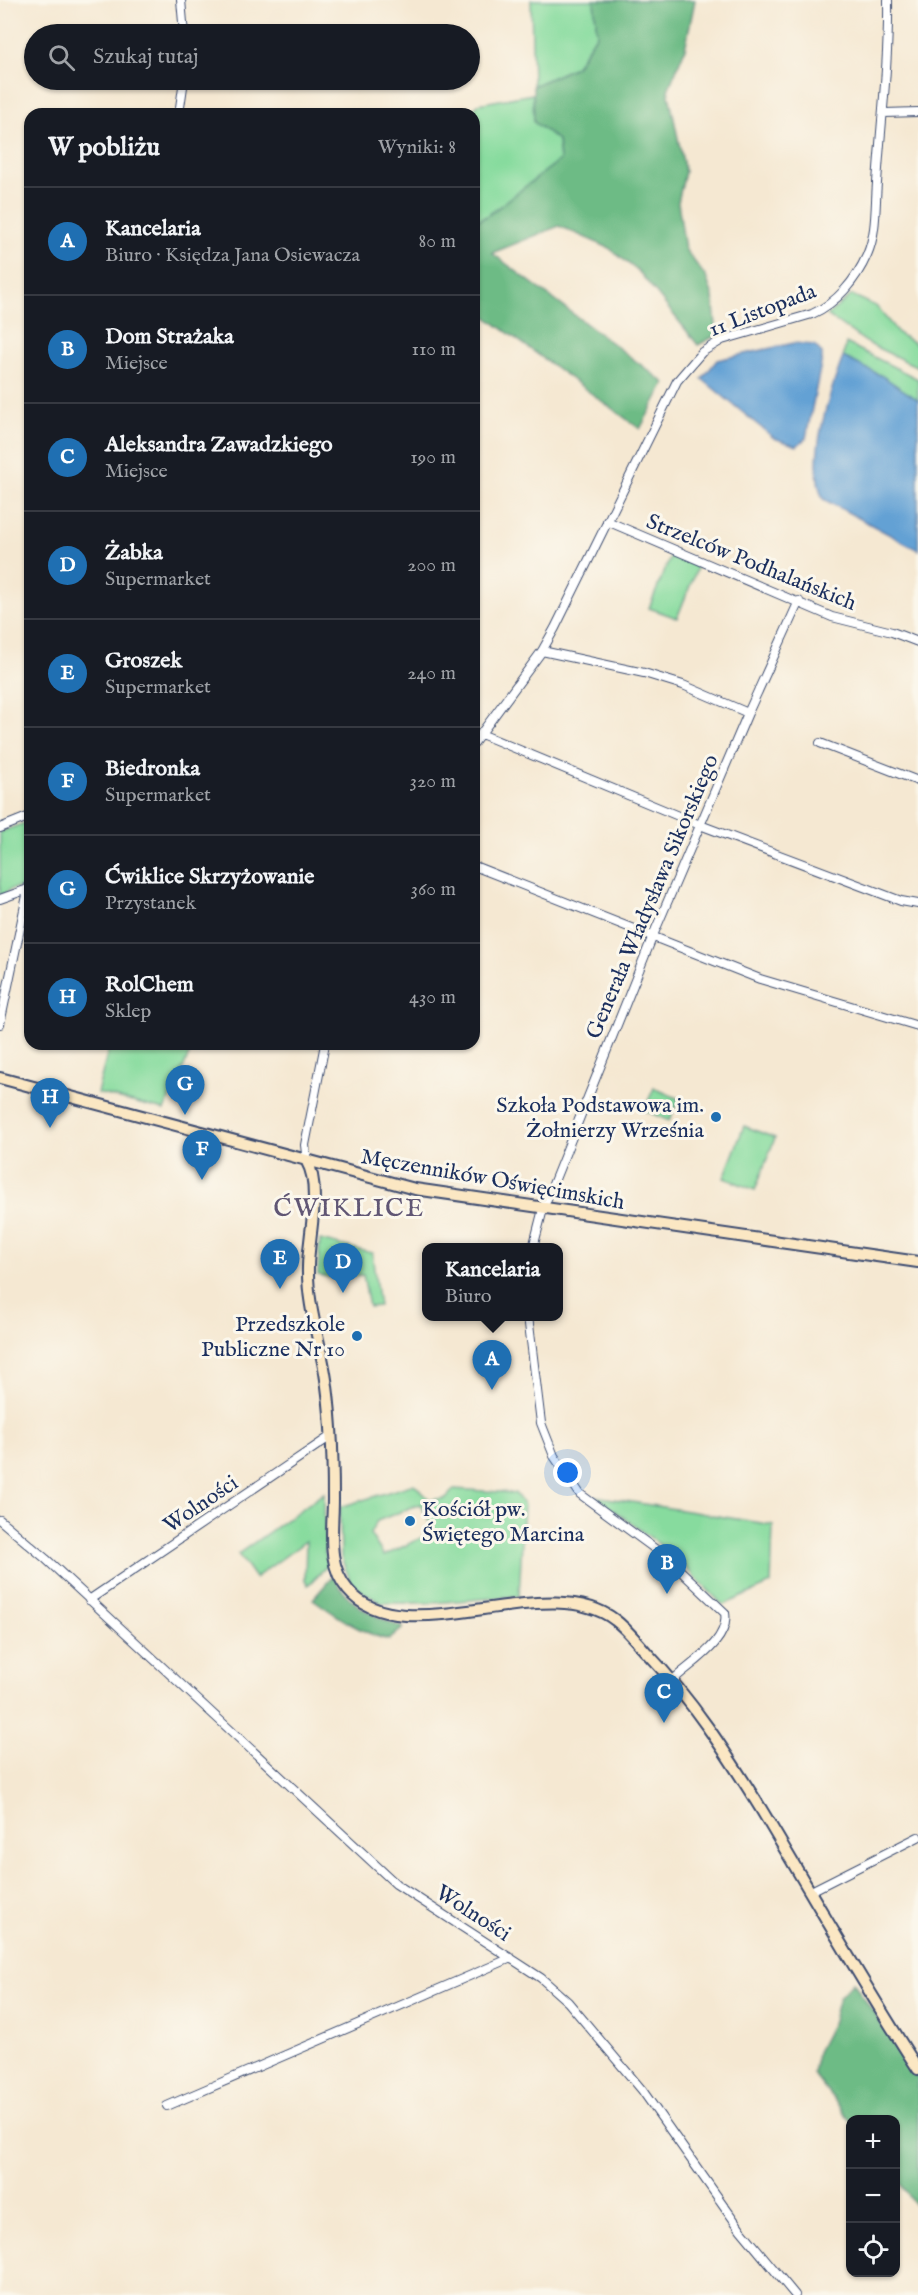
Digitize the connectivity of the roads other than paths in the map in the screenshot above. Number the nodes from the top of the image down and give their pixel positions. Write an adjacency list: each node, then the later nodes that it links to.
1 (182, 0): 3 (street)
2 (888, 0): 7 (street, 11 Listopada)
3 (183, 24)
4 (183, 90): 5 (street)
5 (180, 108)
6 (918, 112): 7 (street)
7 (884, 113): 8 (street, 11 Listopada)
8 (607, 521): 9 (street, Strzelców Podhalańskich); 11 (street, 11 Listopada)
9 (799, 601): 10 (street, Strzelców Podhalańskich); 12 (street, Generała Władysława Sikorskiego)
10 (918, 642)
11 (542, 651): 12 (street); 13 (street, 11 Listopada)
12 (748, 713): 17 (street, Generała Władysława Sikorskiego)
13 (481, 734): 17 (street)
14 (820, 743): 15 (street)
15 (918, 781)
16 (24, 818): 18 (street)
17 (700, 825): 22 (street); 24 (street, Generała Władysława Sikorskiego)
18 (0, 828)
19 (480, 868): 24 (street)
20 (24, 887): 21 (street)
21 (0, 899)
22 (918, 904)
23 (24, 909): 25 (street)
24 (652, 938): 26 (street); 30 (street, Generała Władysława Sikorskiego)
25 (0, 1024)
26 (918, 1026)
27 (324, 1050): 29 (street)
28 (0, 1078): 29 (street, Męczenników Oświęcimskich)
29 (307, 1162): 30 (street, Męczenników Oświęcimskich); 34 (street)
30 (543, 1209): 31 (street, Generała Władysława Sikorskiego); 32 (street, Męczenników Oświęcimskich)
31 (534, 1243)
32 (918, 1262)
33 (528, 1321): 37 (street)
34 (331, 1436): 36 (street, Wolności); 37 (street)
35 (0, 1520): 36 (street, Wolności)
36 (89, 1600): 40 (street, Wolności)
37 (673, 1680): 39 (street)
38 (918, 1837): 39 (street)
39 (811, 1891): 41 (street)
40 (511, 1958): 42 (street); 43 (street, Wolności)
41 (918, 2069)
42 (167, 2106)
43 (795, 2295)

